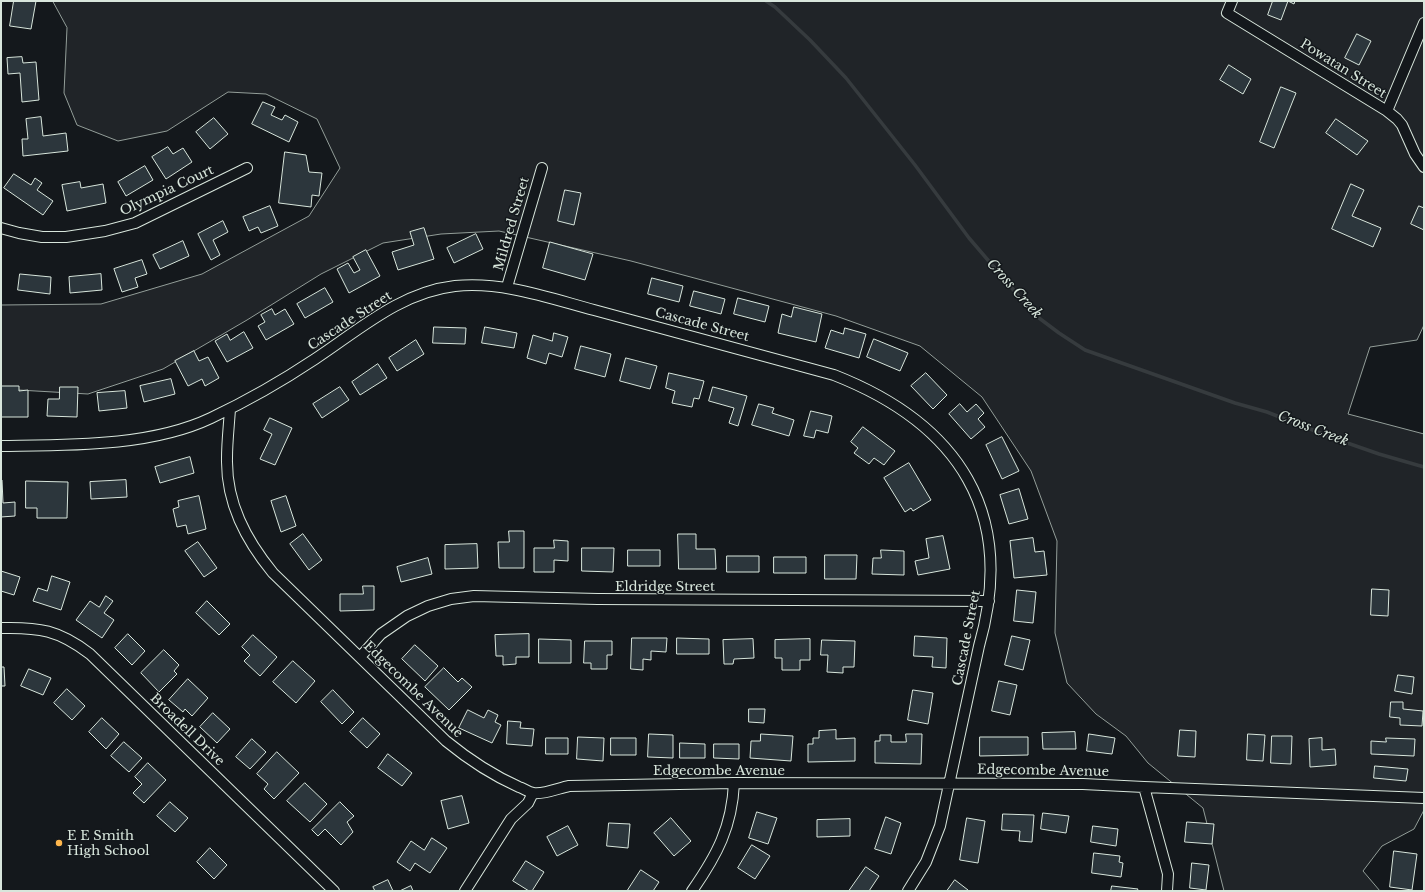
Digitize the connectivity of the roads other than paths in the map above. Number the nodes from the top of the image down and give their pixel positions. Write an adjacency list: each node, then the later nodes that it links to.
1 (1232, 1): 3 (street, Powatan Street)
2 (1424, 23): 3 (street)
3 (1387, 111): 4 (street, Powatan Street)
4 (1424, 167)
5 (247, 168): 7 (street, Olympia Court)
6 (542, 168): 8 (street, Mildred Street)
7 (1, 228)
8 (507, 287): 9 (street, Cascade Street); 11 (street, Cascade Street)
9 (230, 409): 10 (street, Cascade Street); 13 (street, Edgecombe Avenue)
10 (1, 446)
11 (989, 602): 13 (street, Eldridge Street); 15 (street, Cascade Street)
12 (1, 628): 19 (street, Broadell Drive)
13 (360, 657): 17 (street, Edgecombe Avenue)
14 (734, 783): 15 (street, Edgecombe Avenue); 17 (street, Edgecombe Avenue); 21 (street)
15 (950, 783): 16 (street, Edgecombe Avenue); 22 (street, Cascade Street)
16 (1144, 788): 18 (street, Edgecombe Avenue); 23 (street)
17 (533, 793): 20 (street)
18 (1424, 798)
19 (334, 891)
20 (465, 891)
21 (692, 891)
22 (908, 891)
23 (1167, 891)

